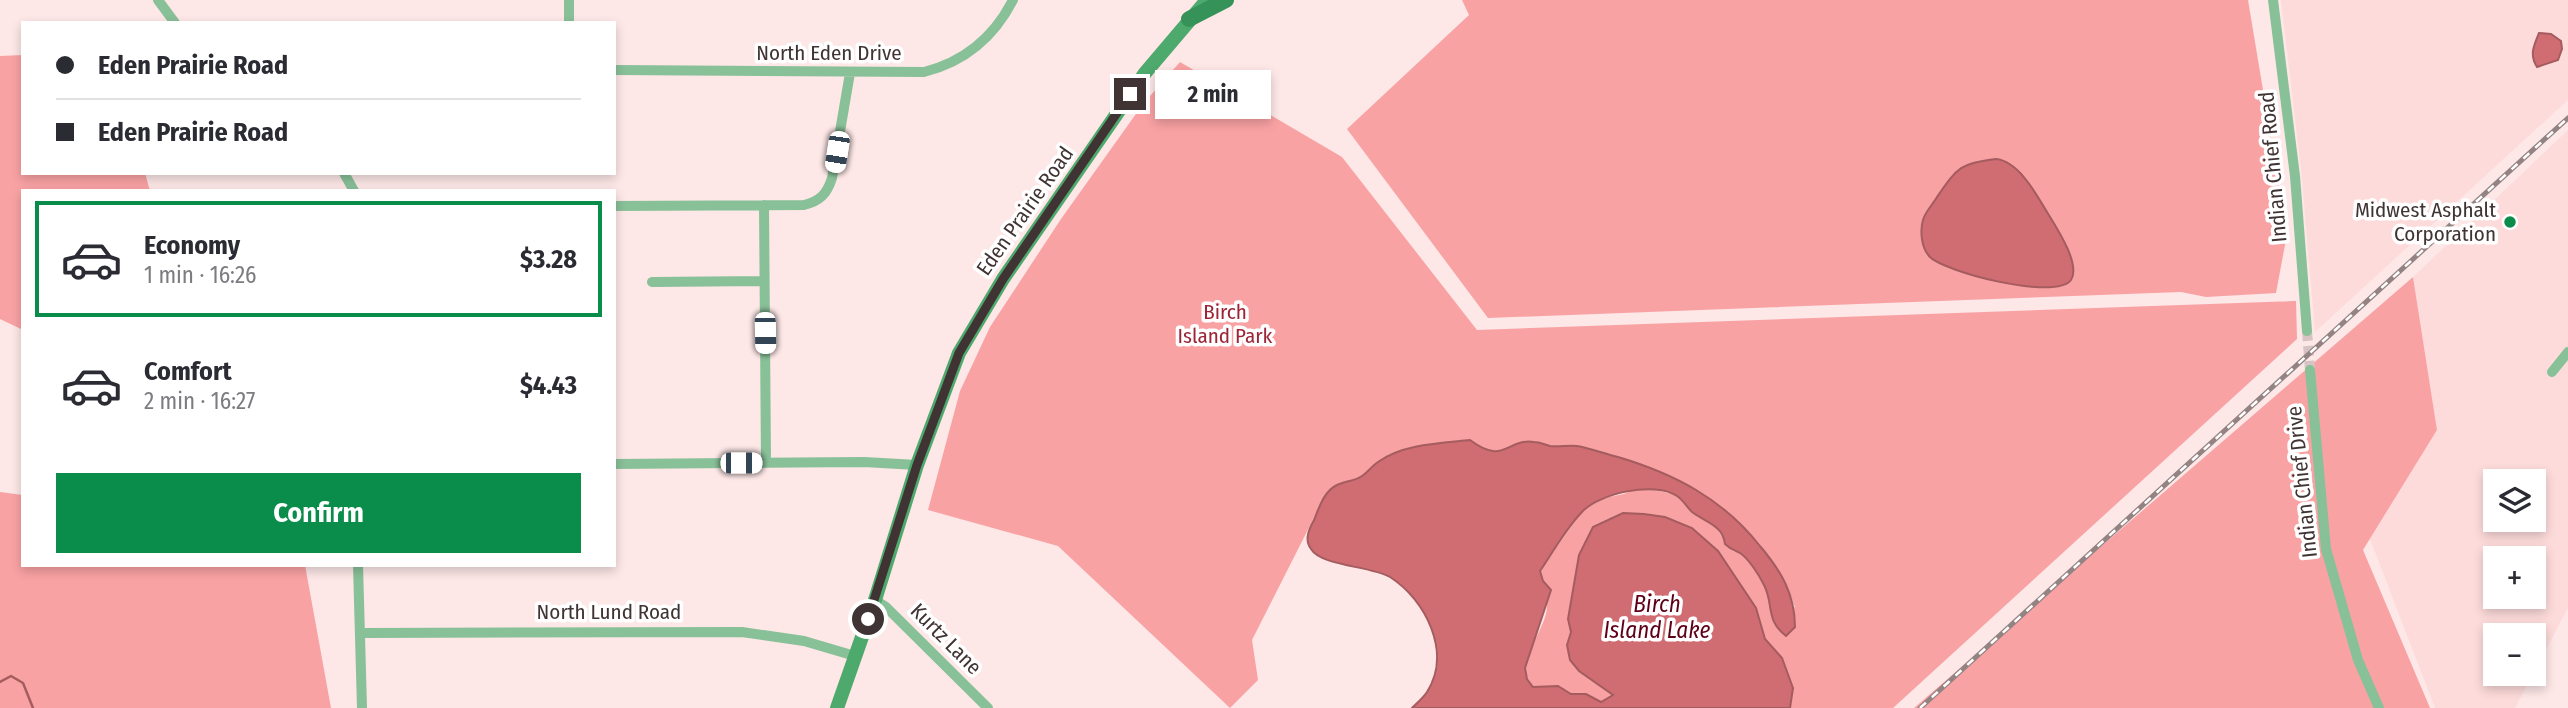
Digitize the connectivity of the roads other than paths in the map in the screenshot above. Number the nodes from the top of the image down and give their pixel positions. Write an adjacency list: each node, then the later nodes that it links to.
1 (158, 0): 8 (street)
2 (569, 0): 9 (street)
3 (1013, 0): 11 (street, North Eden Drive)
4 (1207, 0): 7 (main road, Eden Prairie Road)
5 (1226, 0): 7 (main road)
6 (2273, 0): 16 (street, Indian Chief Road)
7 (1189, 19): 22 (main road, Eden Prairie Road)
8 (174, 21)
9 (569, 21)
10 (616, 70): 11 (street, North Eden Drive)
11 (850, 73): 12 (street)
12 (764, 205): 13 (street); 14 (street)
13 (616, 206)
14 (764, 281): 15 (street); 20 (street)
15 (652, 282)
16 (2306, 331)
17 (2568, 352): 19 (street)
18 (2310, 370): 30 (street, Indian Chief Drive)
19 (2552, 372)
20 (766, 463): 21 (street); 22 (street)
21 (616, 464)
22 (917, 465): 24 (main road, Eden Prairie Road)
23 (358, 567): 25 (street)
24 (875, 600): 26 (main road, Eden Prairie Road); 29 (street, Kurtz Lane)
25 (360, 633): 26 (street, North Lund Road); 27 (street)
26 (855, 656): 28 (main road, Eden Prairie Road)
27 (362, 708)
28 (837, 708)
29 (988, 708)
30 (2379, 708)

